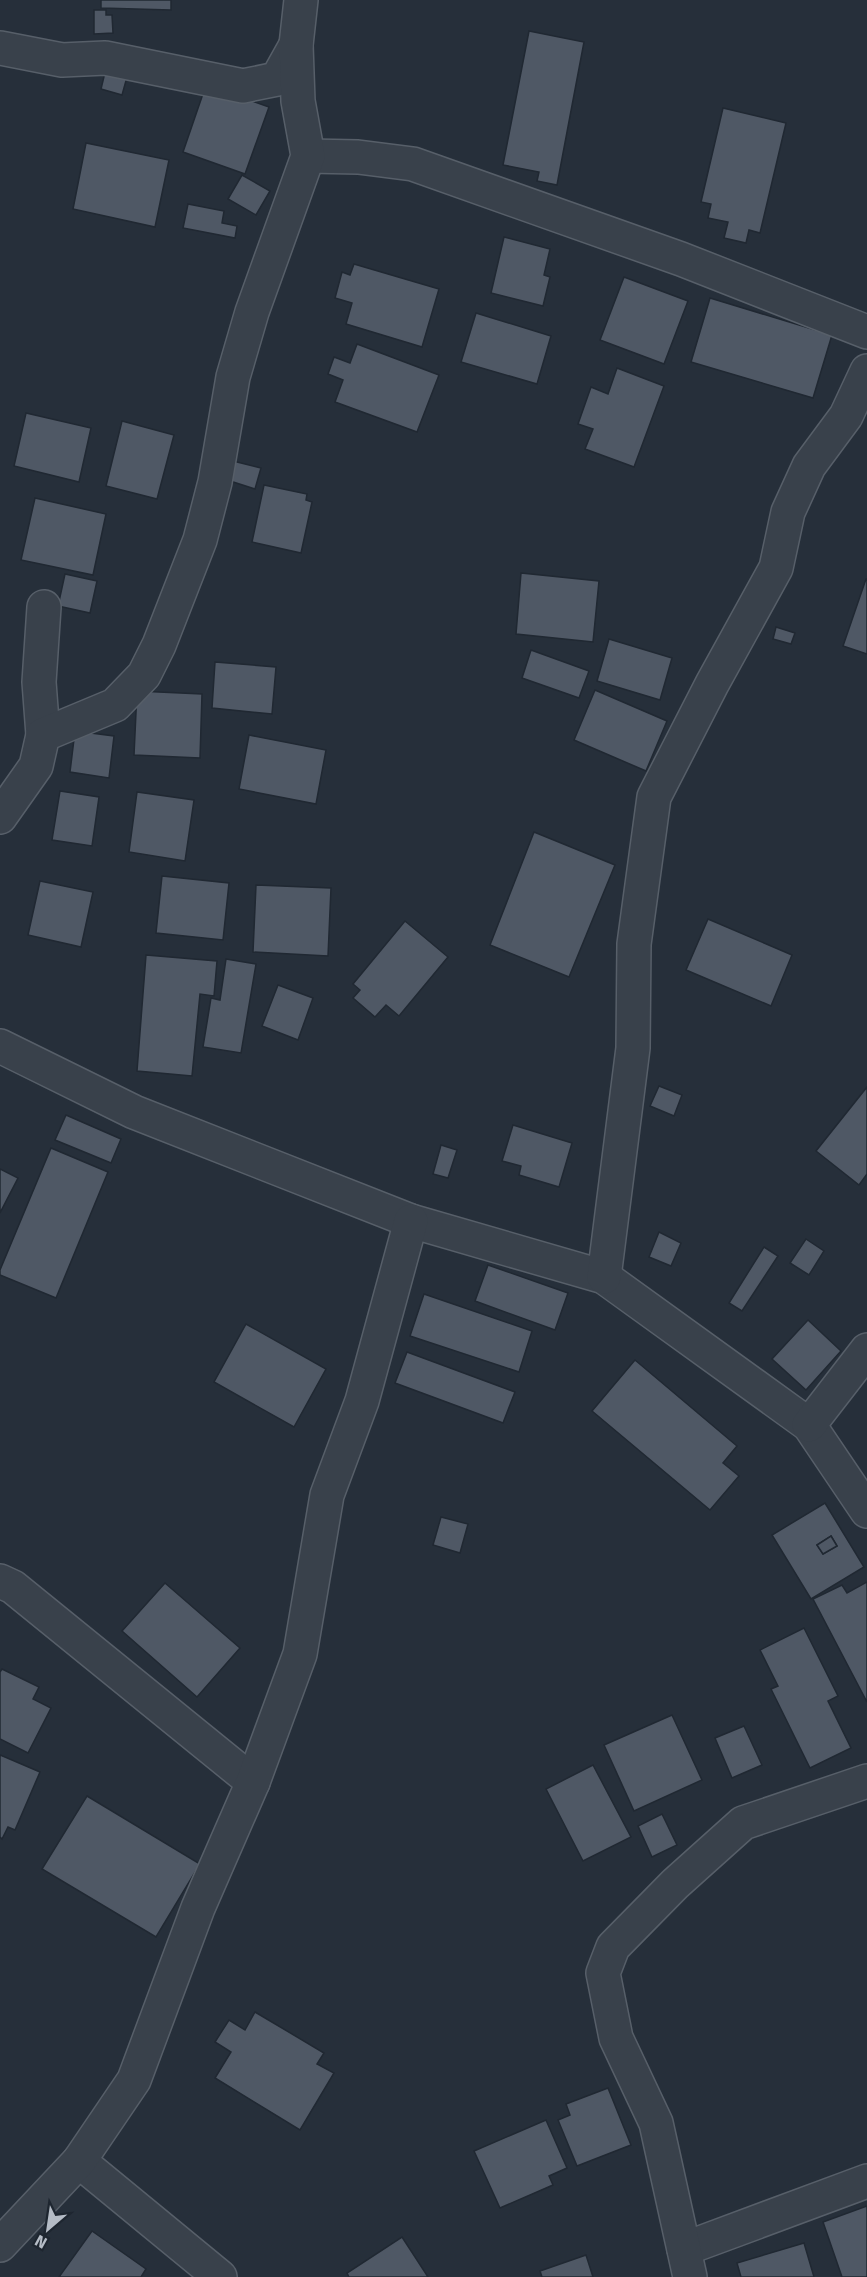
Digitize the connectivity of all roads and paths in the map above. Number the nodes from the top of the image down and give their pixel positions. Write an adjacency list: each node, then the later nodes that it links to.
1 (301, 0): 2 (street)
2 (296, 45): 3 (street); 4 (street)
3 (0, 48)
4 (308, 156): 5 (street); 8 (street)
5 (867, 332)
6 (867, 371): 12 (street)
7 (44, 607): 8 (street)
8 (43, 735): 9 (street)
9 (0, 817)
10 (0, 1046): 11 (street)
11 (411, 1221): 12 (street); 18 (street)
12 (604, 1277): 14 (street)
13 (867, 1350): 14 (street)
14 (809, 1425): 15 (street)
15 (867, 1511)
16 (0, 1581): 18 (street)
17 (867, 1781): 22 (street)
18 (253, 1782): 19 (street)
19 (79, 2161): 21 (street); 23 (street)
20 (867, 2181): 22 (street)
21 (0, 2245)
22 (687, 2263)
23 (220, 2277)

